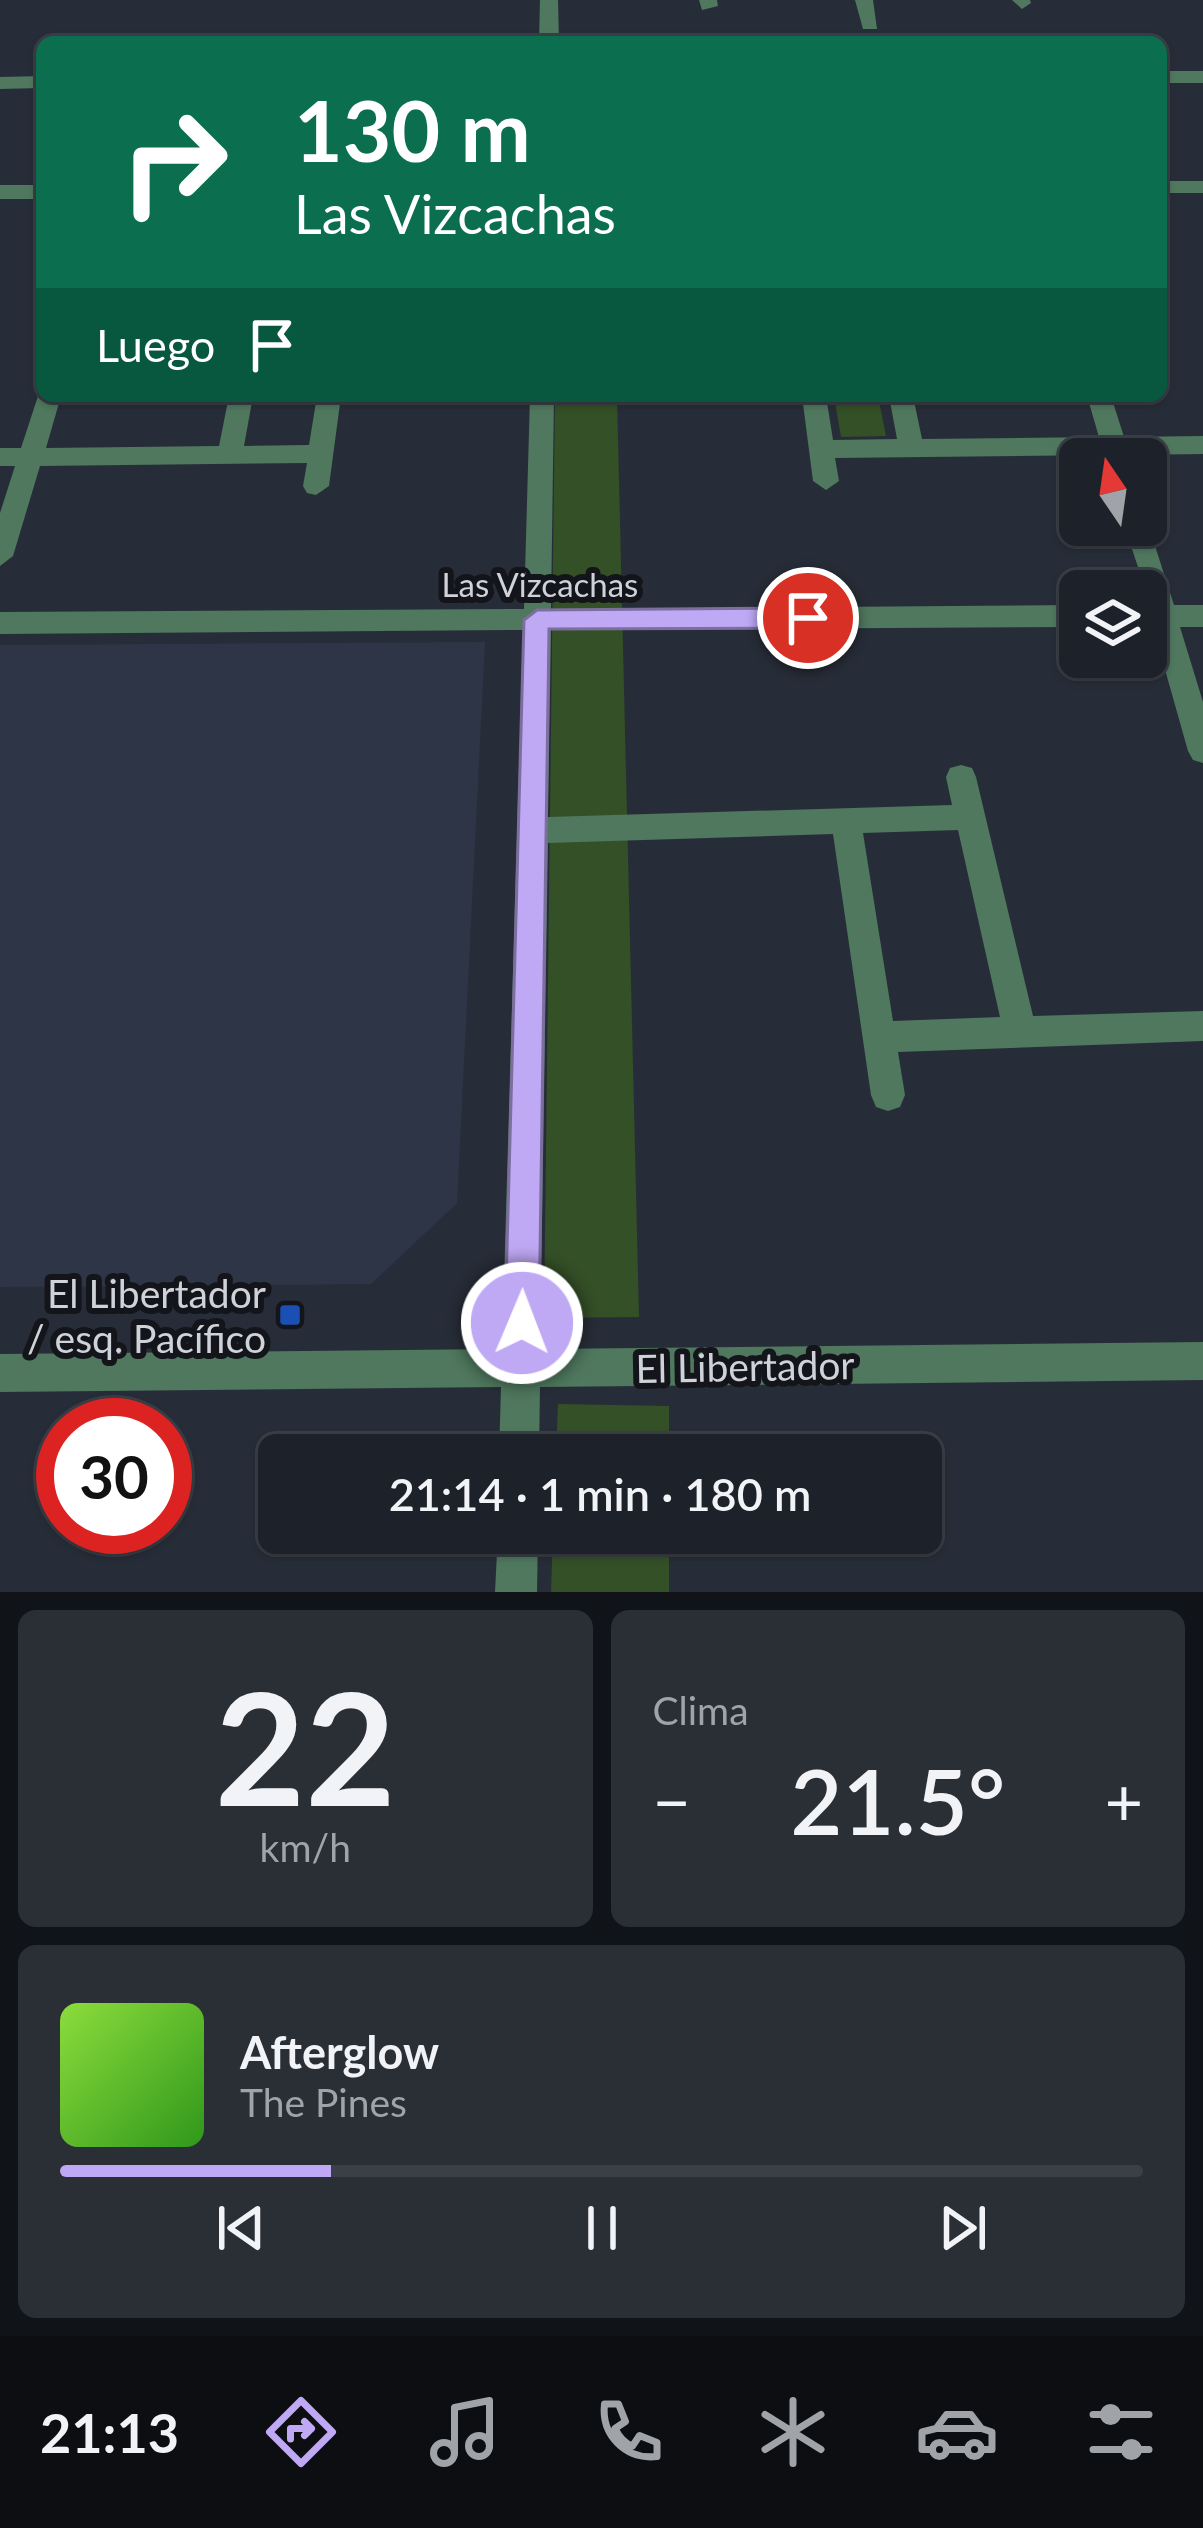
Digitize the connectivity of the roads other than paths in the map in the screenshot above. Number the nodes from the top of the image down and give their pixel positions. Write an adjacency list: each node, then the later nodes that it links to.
1 (549, 0): 4 (street)
2 (864, 0): 3 (street)
3 (870, 25)
4 (549, 36)
5 (1167, 77): 6 (street)
6 (1203, 77)
7 (36, 82): 8 (street)
8 (0, 83)
9 (1203, 187): 10 (street)
10 (1167, 188)
11 (0, 192): 12 (street)
12 (36, 192)
13 (47, 402): 29 (street)
14 (240, 402): 27 (street)
15 (328, 402): 26 (street)
16 (542, 402): 36 (street)
17 (815, 402): 22 (street)
18 (902, 402): 23 (street)
19 (1101, 402): 20 (street)
20 (1112, 438)
21 (1203, 445): 24 (street)
22 (821, 448): 23 (street); 30 (street)
23 (911, 448): 25 (street)
24 (1167, 448)
25 (1059, 451)
26 (321, 454): 27 (street); 31 (street)
27 (230, 455): 29 (street)
28 (0, 457): 29 (street)
29 (31, 457): 32 (street)
30 (826, 481)
31 (316, 486)
32 (0, 556)
33 (1059, 616): 36 (street, Las Vizcachas)
34 (1167, 616): 35 (street)
35 (1203, 616)
36 (537, 620): 37 (street, Las Vizcachas); 43 (street)
37 (0, 623)
38 (1167, 650): 39 (street)
39 (1203, 751)
40 (962, 777): 41 (street)
41 (971, 817): 42 (street); 45 (street)
42 (846, 821): 43 (street); 46 (street)
43 (532, 830): 49 (street)
44 (1203, 1026): 45 (street)
45 (1020, 1033): 46 (street)
46 (879, 1037): 47 (street)
47 (888, 1095)
48 (1203, 1361): 49 (street, El Libertador)
49 (521, 1368): 50 (street, El Libertador); 51 (street)
50 (0, 1373)
51 (519, 1434)
52 (517, 1554): 53 (street)
53 (516, 1592)

